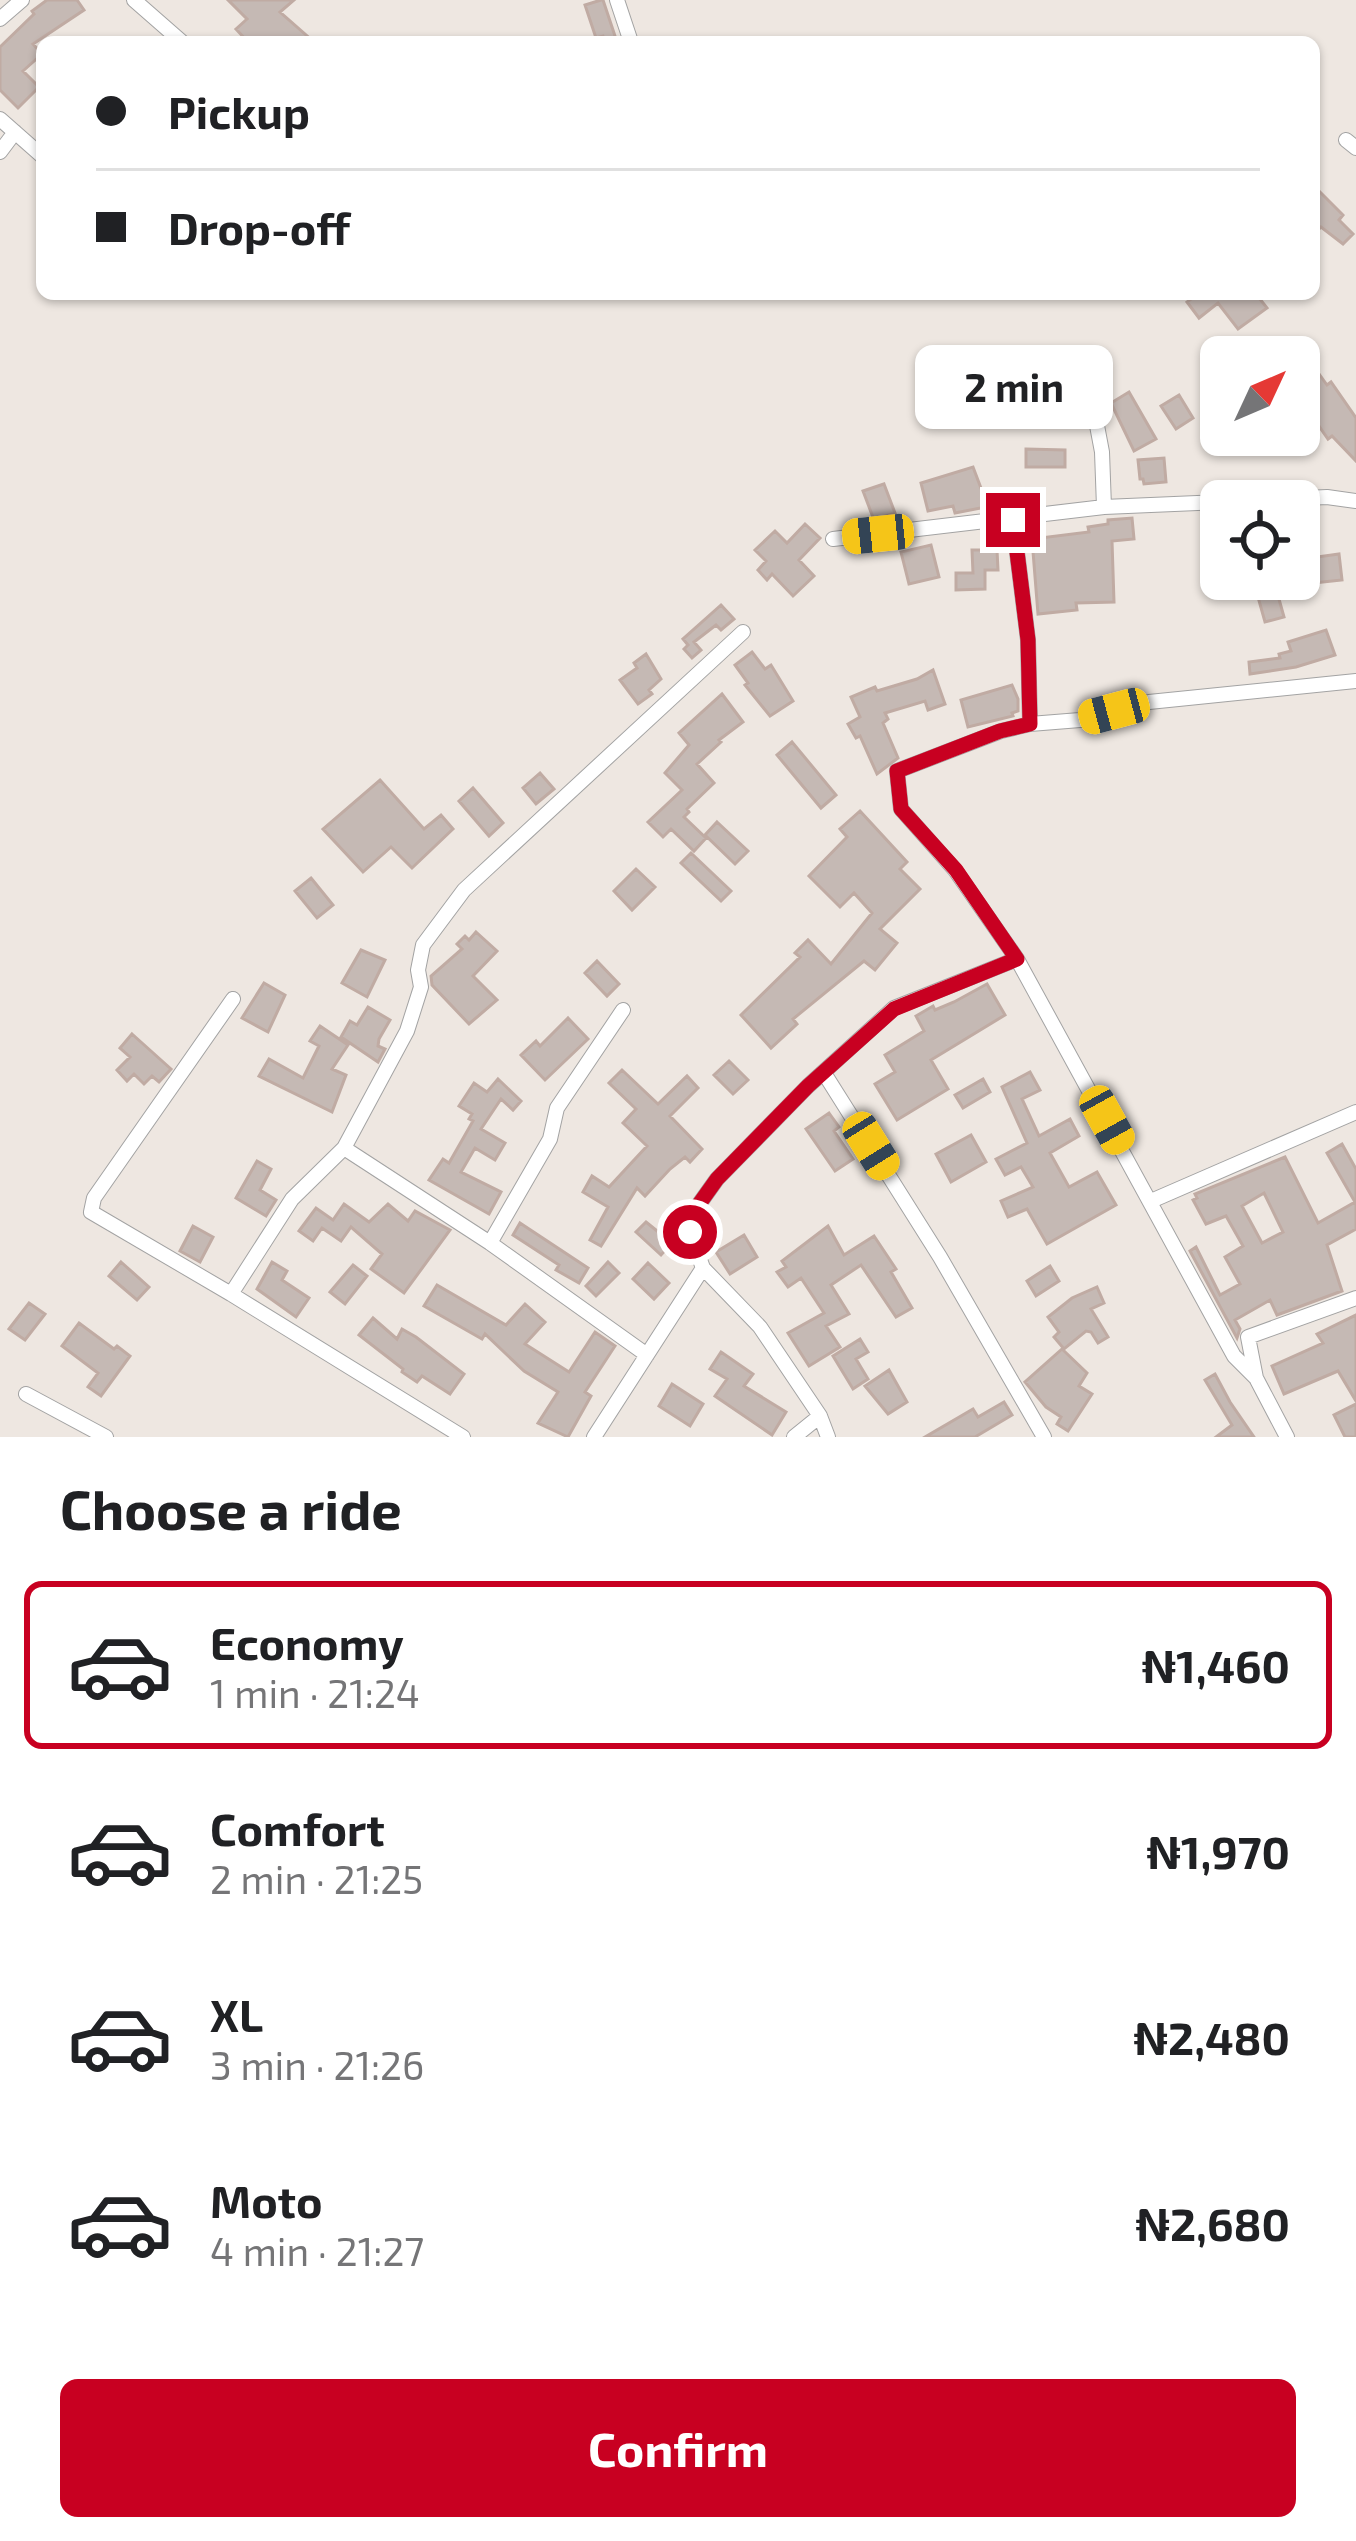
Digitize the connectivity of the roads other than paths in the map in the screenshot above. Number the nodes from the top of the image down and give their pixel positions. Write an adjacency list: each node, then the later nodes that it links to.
1 (22, 0): 4 (street)
2 (134, 0): 5 (street)
3 (617, 0): 6 (street)
4 (0, 19)
5 (175, 36)
6 (629, 36)
7 (0, 119): 8 (street)
8 (15, 133): 9 (street); 10 (street)
9 (36, 151)
10 (0, 152)
11 (1095, 415): 15 (street)
12 (1320, 497): 13 (street)
13 (1356, 501)
14 (1200, 503): 15 (street)
15 (1104, 507): 16 (street)
16 (1013, 520): 17 (street); 20 (street)
17 (833, 539)
18 (743, 632): 26 (street)
19 (1356, 681): 20 (street)
20 (1030, 724): 21 (street)
21 (1017, 959): 24 (street); 27 (street)
22 (233, 999): 30 (street)
23 (623, 1010): 28 (street)
24 (824, 1073): 29 (street); 41 (street)
25 (1356, 1112): 27 (street)
26 (344, 1148): 28 (street); 30 (street)
27 (1151, 1201): 33 (street)
28 (490, 1243): 32 (street)
29 (703, 1268): 32 (street); 35 (street)
30 (231, 1294): 37 (street)
31 (1356, 1298): 33 (street)
32 (647, 1355): 38 (street)
33 (1256, 1378): 42 (street)
34 (26, 1394): 36 (street)
35 (820, 1416): 39 (street); 40 (street)
36 (106, 1437)
37 (463, 1437)
38 (594, 1437)
39 (794, 1437)
40 (829, 1437)
41 (1044, 1437)
42 (1287, 1437)

